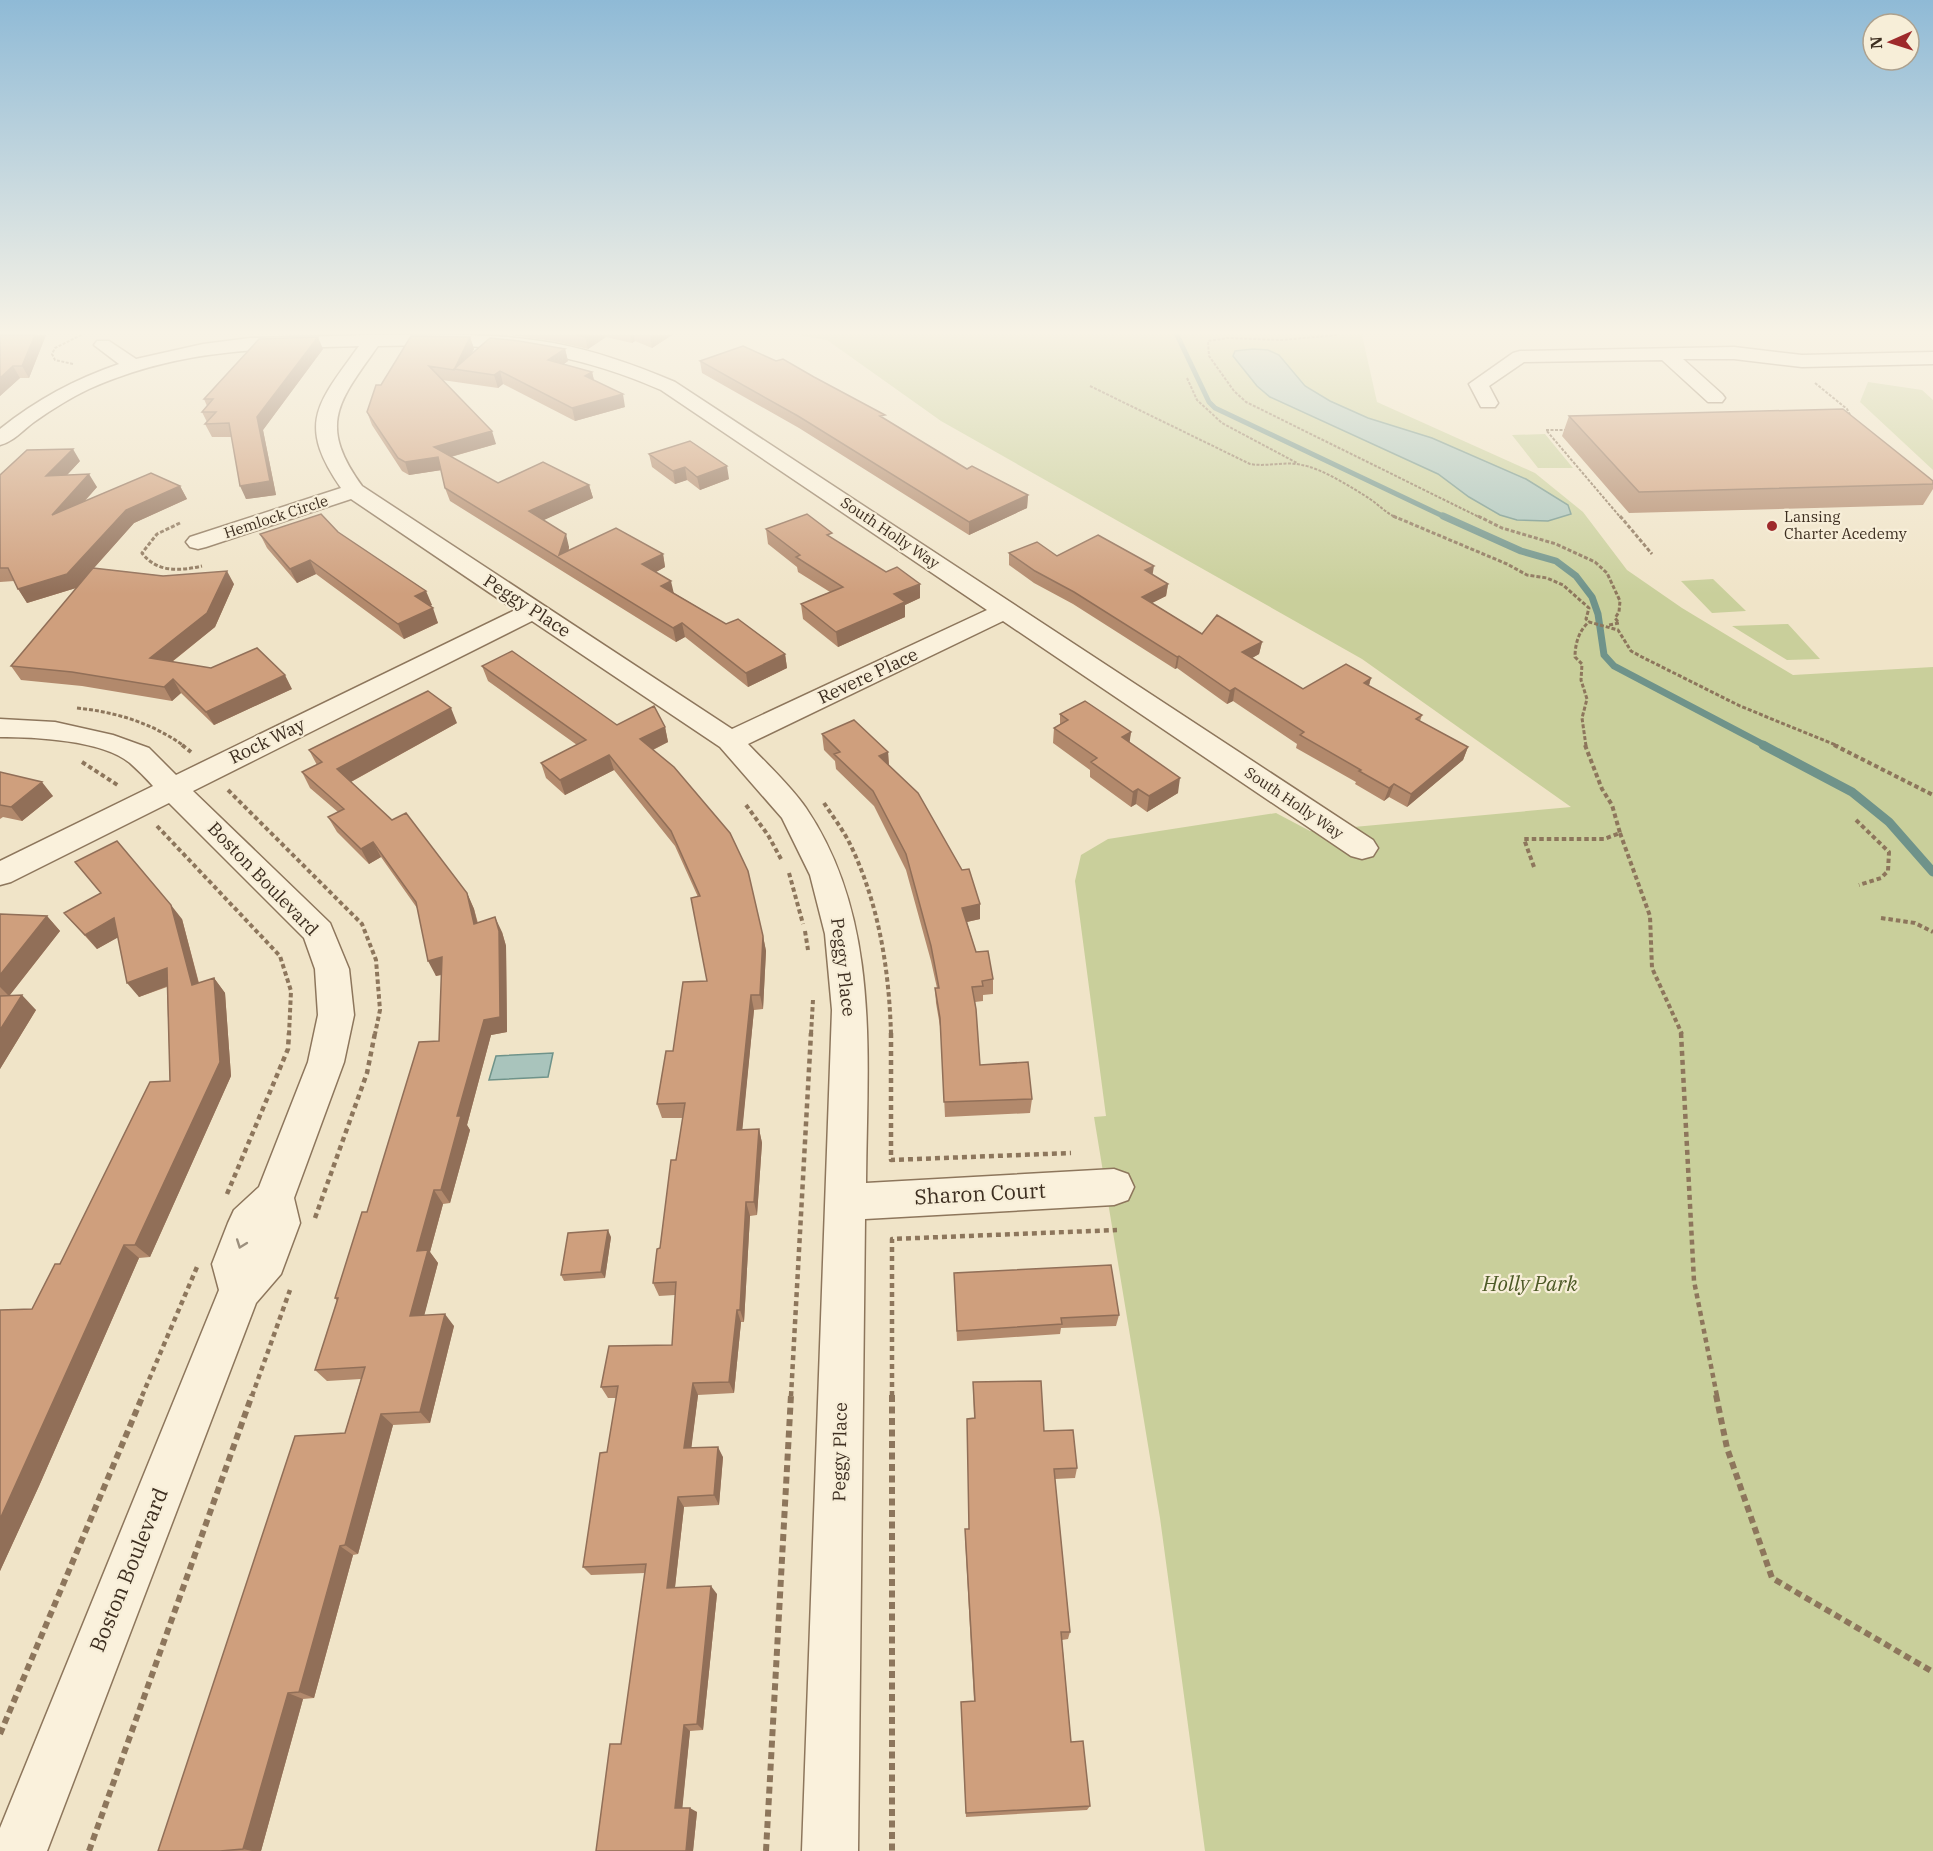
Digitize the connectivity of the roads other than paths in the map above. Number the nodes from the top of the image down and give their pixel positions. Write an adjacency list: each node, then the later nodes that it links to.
1 (20, 421): 4 (street, South Holly Way)
2 (325, 421): 5 (street, Peggy Place)
3 (721, 421): 8 (street, South Holly Way)
4 (0, 439)
5 (354, 491): 6 (street, Hemlock Circle); 7 (street, Peggy Place)
6 (198, 542)
7 (534, 610): 10 (street, Peggy Place); 11 (street, Rock Way)
8 (1006, 610): 10 (street, Revere Place); 12 (street, South Holly Way)
9 (0, 728): 11 (street, Boston Boulevard)
10 (730, 741): 15 (street, Peggy Place)
11 (173, 787): 13 (street, Rock Way); 16 (street, Boston Boulevard)
12 (1362, 849)
13 (0, 874)
14 (1114, 1187): 15 (street, Sharon Court)
15 (846, 1202): 17 (street, Peggy Place)
16 (19, 1851)
17 (830, 1851)

